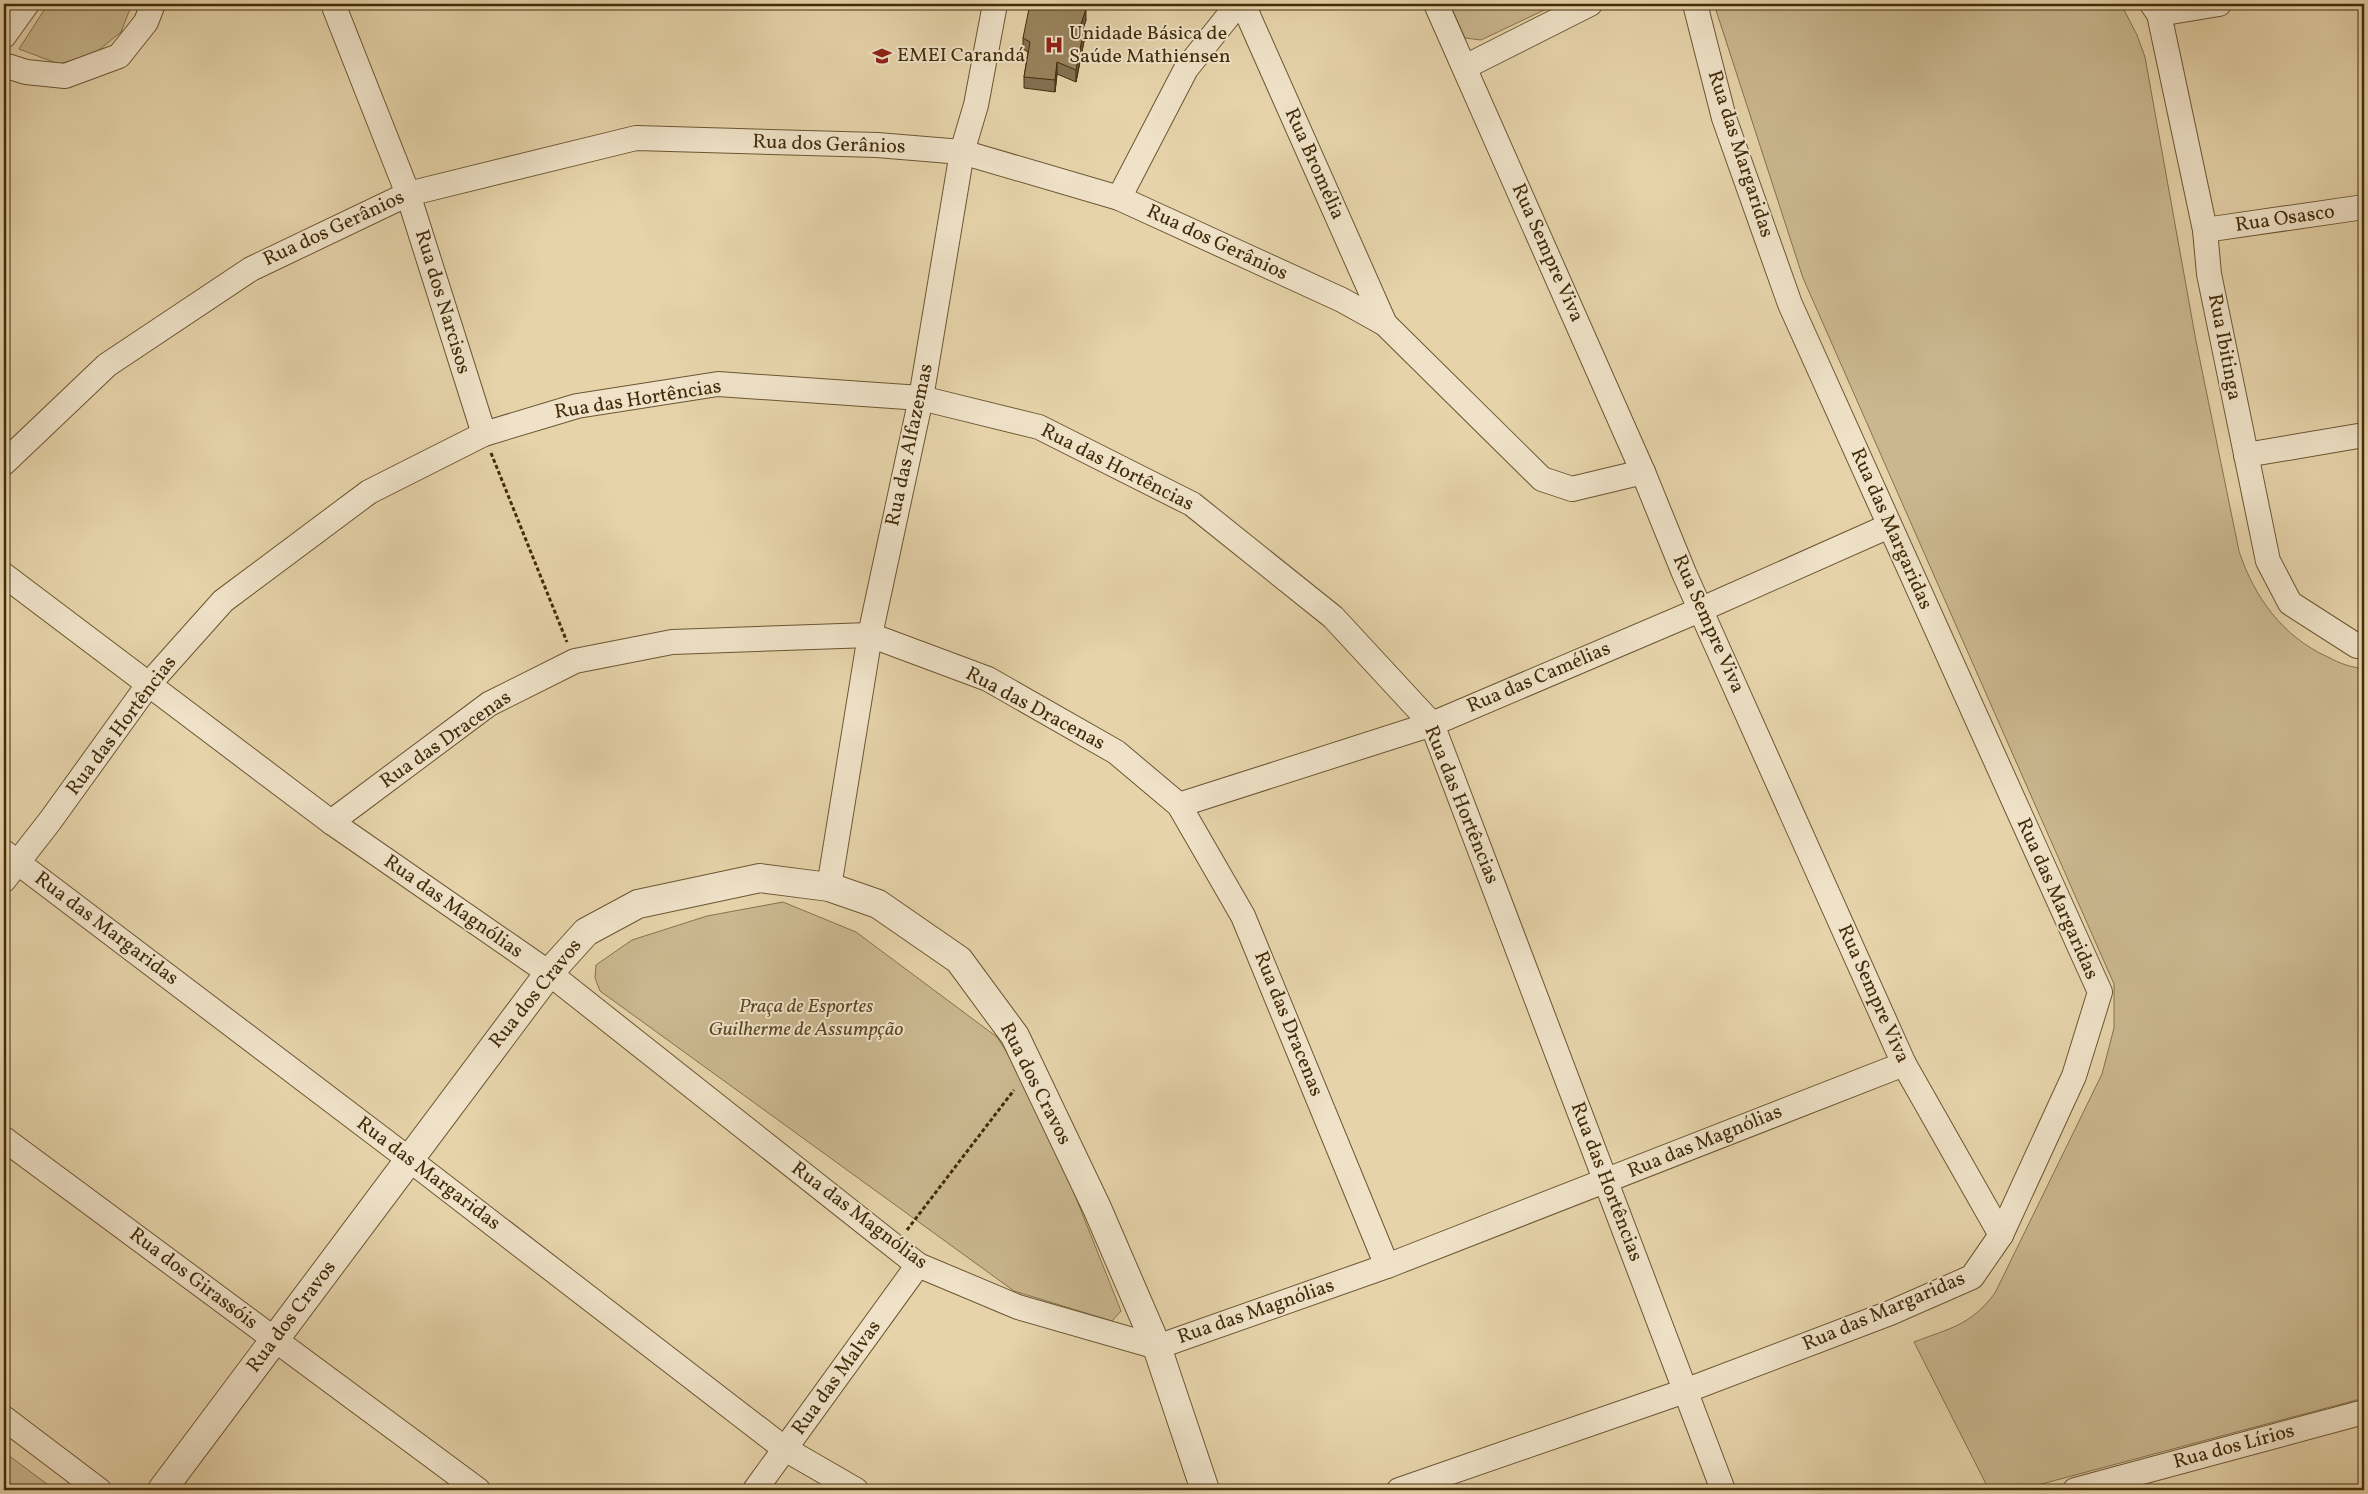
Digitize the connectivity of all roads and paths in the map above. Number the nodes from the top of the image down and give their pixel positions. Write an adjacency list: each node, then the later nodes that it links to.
1 (27, 4): 12 (street)
2 (153, 4): 13 (street)
3 (333, 4): 16 (street, Rua dos Narcisos)
4 (995, 4): 15 (street, Rua das Alfazemas)
5 (1238, 4): 17 (street)
6 (1243, 4): 20 (street, Rua Bromélia)
7 (1436, 4): 14 (street, Rua Sempre Viva)
8 (1590, 4): 14 (street)
9 (1695, 4): 27 (street, Rua das Margaridas)
10 (2219, 4): 11 (street)
11 (2155, 9): 19 (street, Rua Ibitinga)
12 (4, 36)
13 (4, 65)
14 (1465, 67): 26 (street, Rua Sempre Viva)
15 (962, 152): 16 (street, Rua dos Gerânios); 17 (street, Rua dos Gerânios); 21 (street, Rua das Alfazemas)
16 (408, 194): 22 (street, Rua dos Narcisos); 25 (street, Rua dos Gerânios)
17 (1119, 198): 20 (street, Rua dos Gerânios)
18 (2364, 207): 19 (street, Rua Osasco)
19 (2205, 230): 24 (street, Rua Ibitinga)
20 (1385, 324): 26 (street, Rua dos Gerânios)
21 (921, 398): 22 (street, Rua das Hortências); 30 (street, Rua das Alfazemas); 34 (street, Rua das Hortências)
22 (484, 434): 32 (path); 33 (street, Rua das Hortências)
23 (2364, 435): 24 (street)
24 (2246, 455): 31 (street, Rua Ibitinga)
25 (4, 463)
26 (1643, 472): 29 (street, Rua Sempre Viva)
27 (1890, 526): 29 (street, Rua das Camélias); 45 (street, Rua das Margaridas)
28 (4, 575): 33 (street, Rua das Magnólias)
29 (1702, 609): 34 (street, Rua das Camélias); 40 (street, Rua Sempre Viva)
30 (870, 635): 32 (street, Rua das Dracenas); 35 (street, Rua das Dracenas); 38 (street, Rua das Alfazemas)
31 (2364, 646)
32 (575, 661): 36 (street, Rua das Dracenas)
33 (148, 685): 36 (street, Rua das Magnólias); 37 (street, Rua das Hortências)
34 (1432, 724): 35 (street, Rua das Camélias); 44 (street, Rua das Hortências)
35 (1179, 805): 48 (street, Rua das Dracenas)
36 (331, 822): 39 (street, Rua das Magnólias)
37 (8, 865): 43 (street, Rua das Margaridas)
38 (829, 887): 39 (street, Rua dos Cravos); 41 (street, Rua dos Cravos)
39 (549, 974): 43 (street, Rua dos Cravos); 46 (street, Rua das Magnólias)
40 (1904, 1064): 44 (street, Rua das Magnólias); 45 (street, Rua Sempre Viva)
41 (1031, 1069): 46 (path); 50 (street, Rua dos Cravos)
42 (4, 1139): 49 (street, Rua dos Girassóis)
43 (410, 1160): 49 (street, Rua dos Cravos); 54 (street, Rua das Margaridas)
44 (1605, 1182): 48 (street, Rua das Magnólias); 51 (street, Rua das Hortências)
45 (2001, 1235): 51 (street, Rua das Margaridas)
46 (894, 1246): 47 (street, Rua das Magnólias)
47 (918, 1265): 50 (street, Rua das Magnólias); 54 (street, Rua das Malvas)
48 (1388, 1266): 50 (street, Rua das Magnólias)
49 (275, 1340): 56 (street, Rua dos Cravos); 57 (street, Rua dos Girassóis)
50 (1156, 1347): 60 (street, Rua dos Cravos)
51 (1685, 1391): 61 (street, Rua das Margaridas); 62 (street, Rua das Hortências)
52 (2364, 1412): 63 (street, Rua dos Lírios)
53 (4, 1418): 55 (street)
54 (785, 1449): 58 (street, Rua das Malvas); 59 (street, Rua das Margaridas)
55 (99, 1490)
56 (162, 1490)
57 (478, 1490)
58 (755, 1490)
59 (856, 1490)
60 (1205, 1490)
61 (1399, 1490)
62 (1722, 1490)
63 (2075, 1490)

